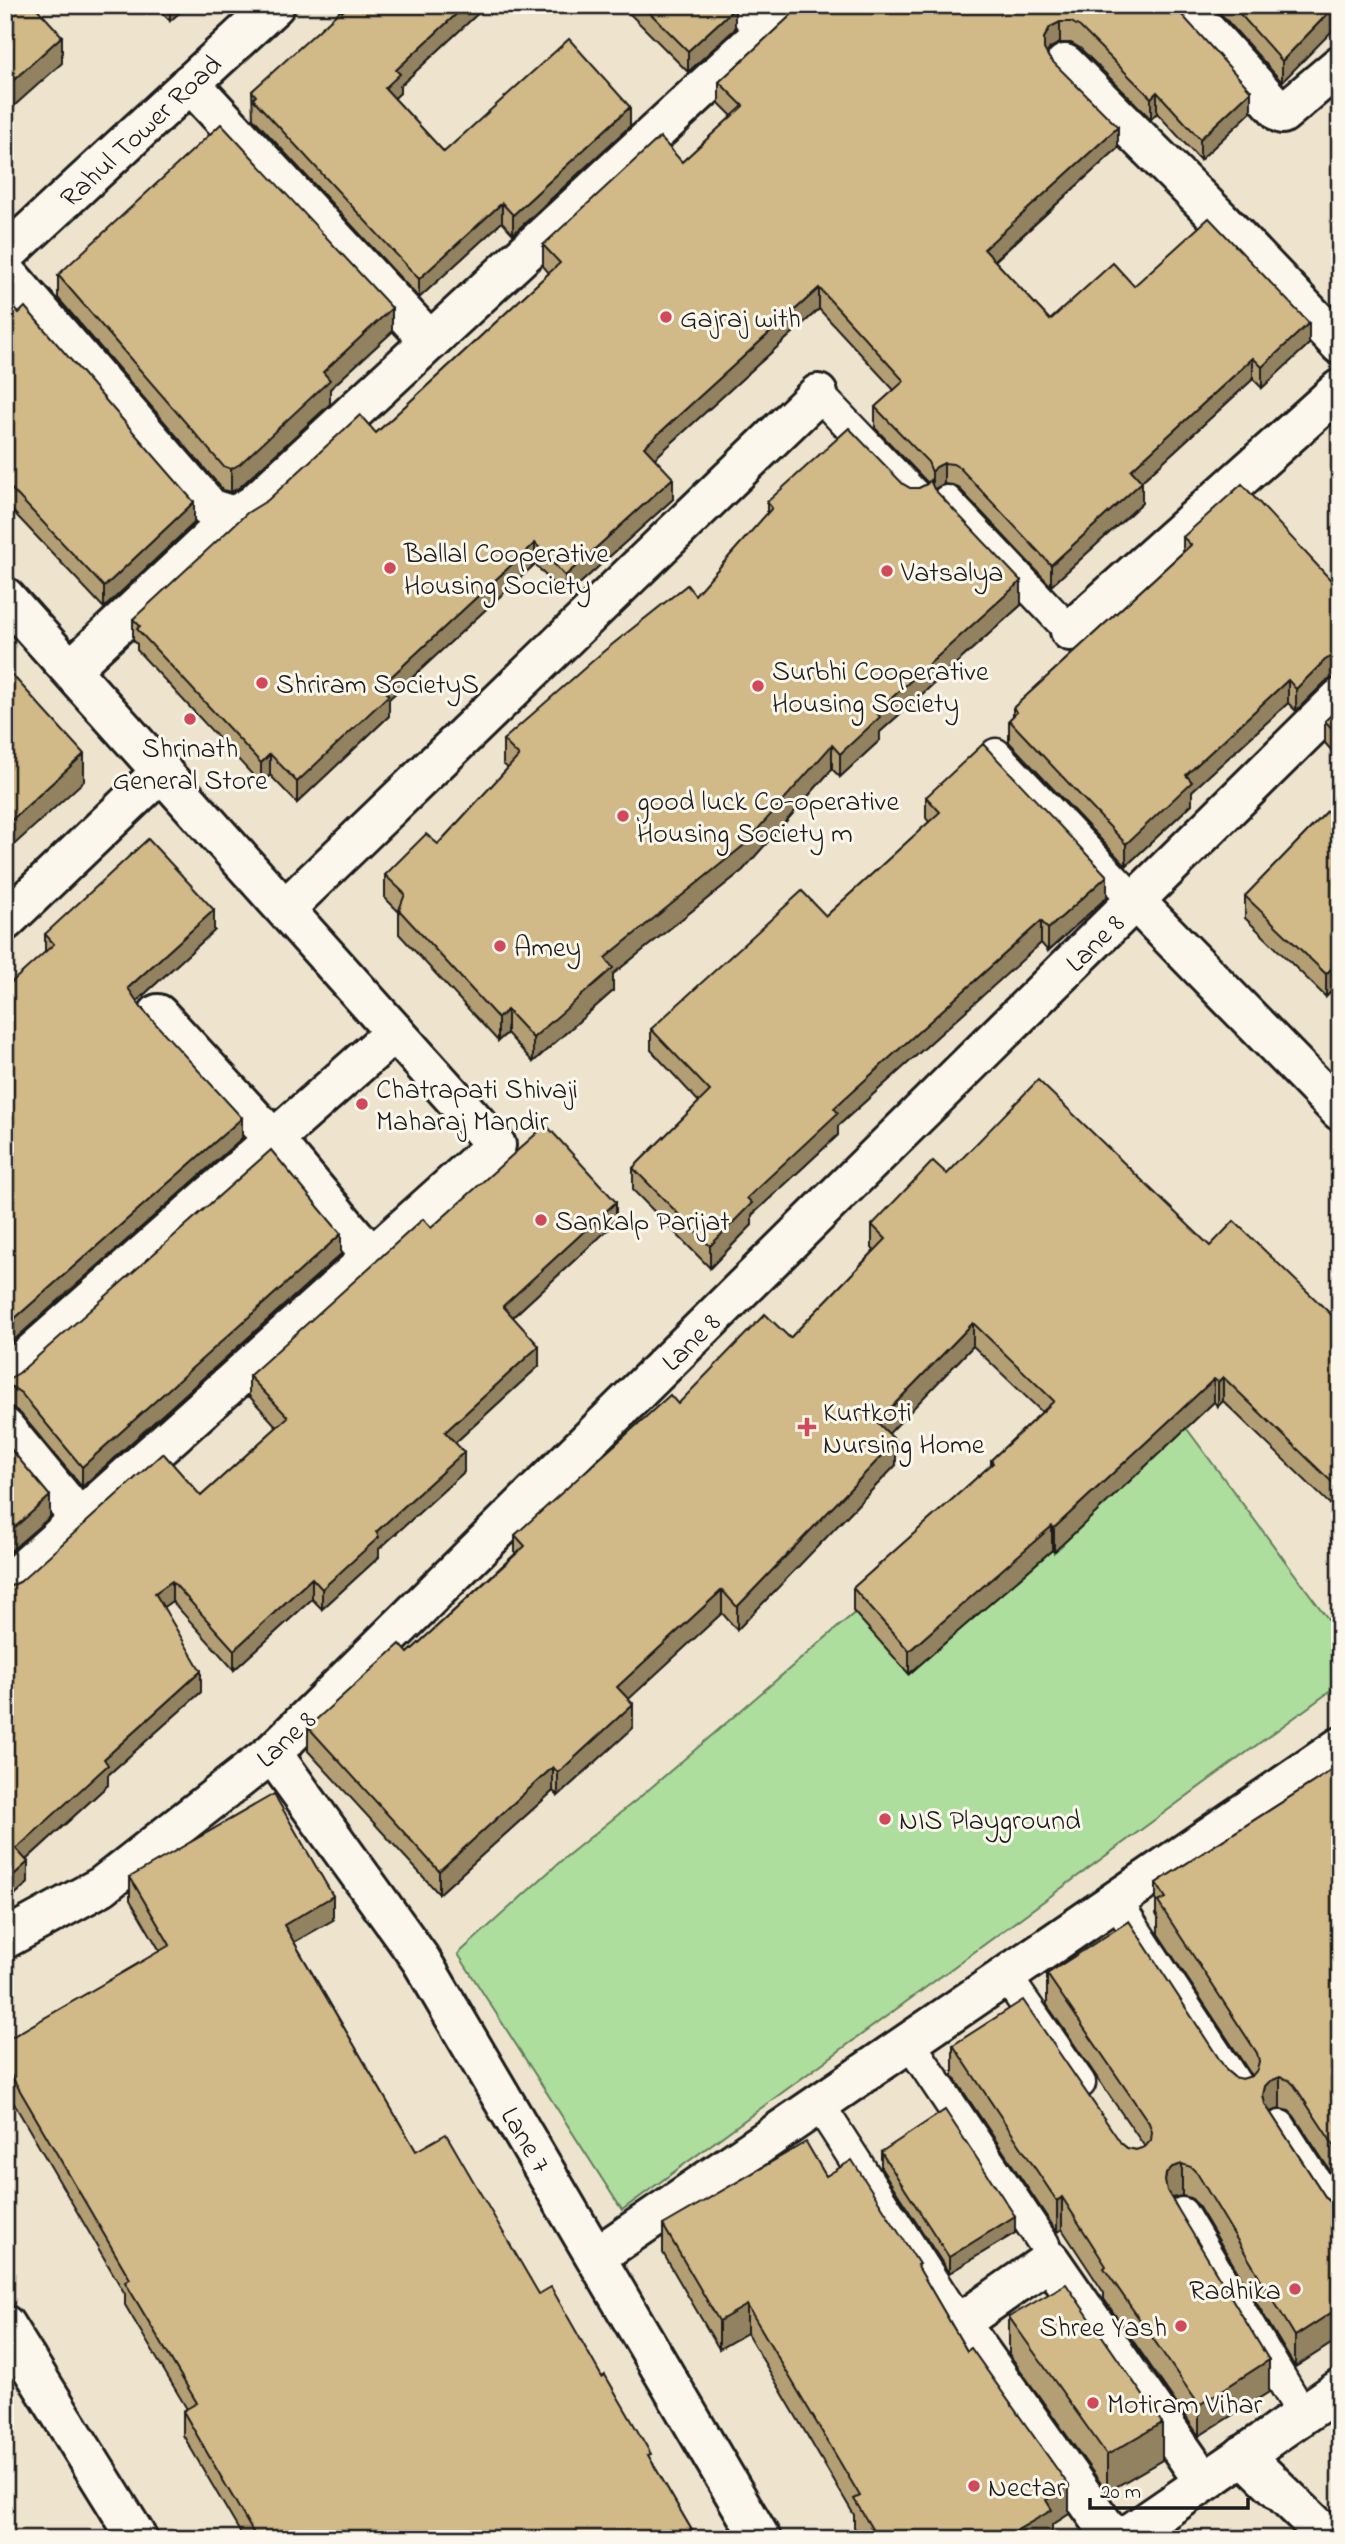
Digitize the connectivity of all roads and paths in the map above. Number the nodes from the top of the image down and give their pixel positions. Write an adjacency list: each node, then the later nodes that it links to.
1 (275, 5): 6 (street, Rahul Tower Road)
2 (1183, 5): 5 (street)
3 (767, 14): 9 (street)
4 (1065, 64): 10 (street)
5 (1340, 65)
6 (190, 83): 7 (street, Rahul Tower Road); 9 (street)
7 (5, 255)
8 (5, 271): 15 (street)
9 (429, 341): 15 (street)
10 (1340, 345)
11 (1340, 389): 17 (street)
12 (818, 394): 13 (lane); 23 (street)
13 (915, 495)
14 (947, 501): 17 (lane)
15 (233, 516): 18 (street)
16 (5, 597): 18 (street)
17 (1070, 631)
18 (71, 669): 21 (street)
19 (1340, 698): 22 (street, Lane 8)
20 (996, 754): 22 (lane)
21 (162, 771): 23 (street); 24 (street)
22 (1135, 901): 27 (street); 35 (street, Lane 8)
23 (286, 908): 26 (street)
24 (5, 921)
25 (158, 1014): 28 (street)
26 (395, 1032): 28 (street); 29 (street)
27 (1340, 1111)
28 (274, 1140): 29 (street); 30 (street)
29 (372, 1257): 32 (street)
30 (5, 1377)
31 (5, 1428): 32 (street)
32 (80, 1519): 33 (street)
33 (5, 1586)
34 (1340, 1747): 36 (street)
35 (272, 1753): 37 (street, Lane 8); 47 (street, Lane 7)
36 (1116, 1901): 38 (street); 40 (lane)
37 (5, 1939)
38 (1006, 1976): 39 (street); 42 (lane)
39 (909, 2042): 41 (street); 46 (lane)
40 (1242, 2093)
41 (820, 2106): 47 (street); 48 (lane)
42 (1096, 2107)
43 (1280, 2126): 45 (lane)
44 (1182, 2213): 51 (lane)
45 (1340, 2219)
46 (1044, 2244)
47 (597, 2256): 55 (street, Lane 7)
48 (960, 2323): 53 (street); 56 (street)
49 (5, 2325): 54 (street)
50 (1340, 2389): 51 (street)
51 (1303, 2414): 52 (street)
52 (1243, 2455): 53 (street); 58 (street)
53 (1204, 2482): 57 (street)
54 (138, 2539)
55 (761, 2539)
56 (1114, 2539)
57 (1122, 2539)
58 (1330, 2539)

